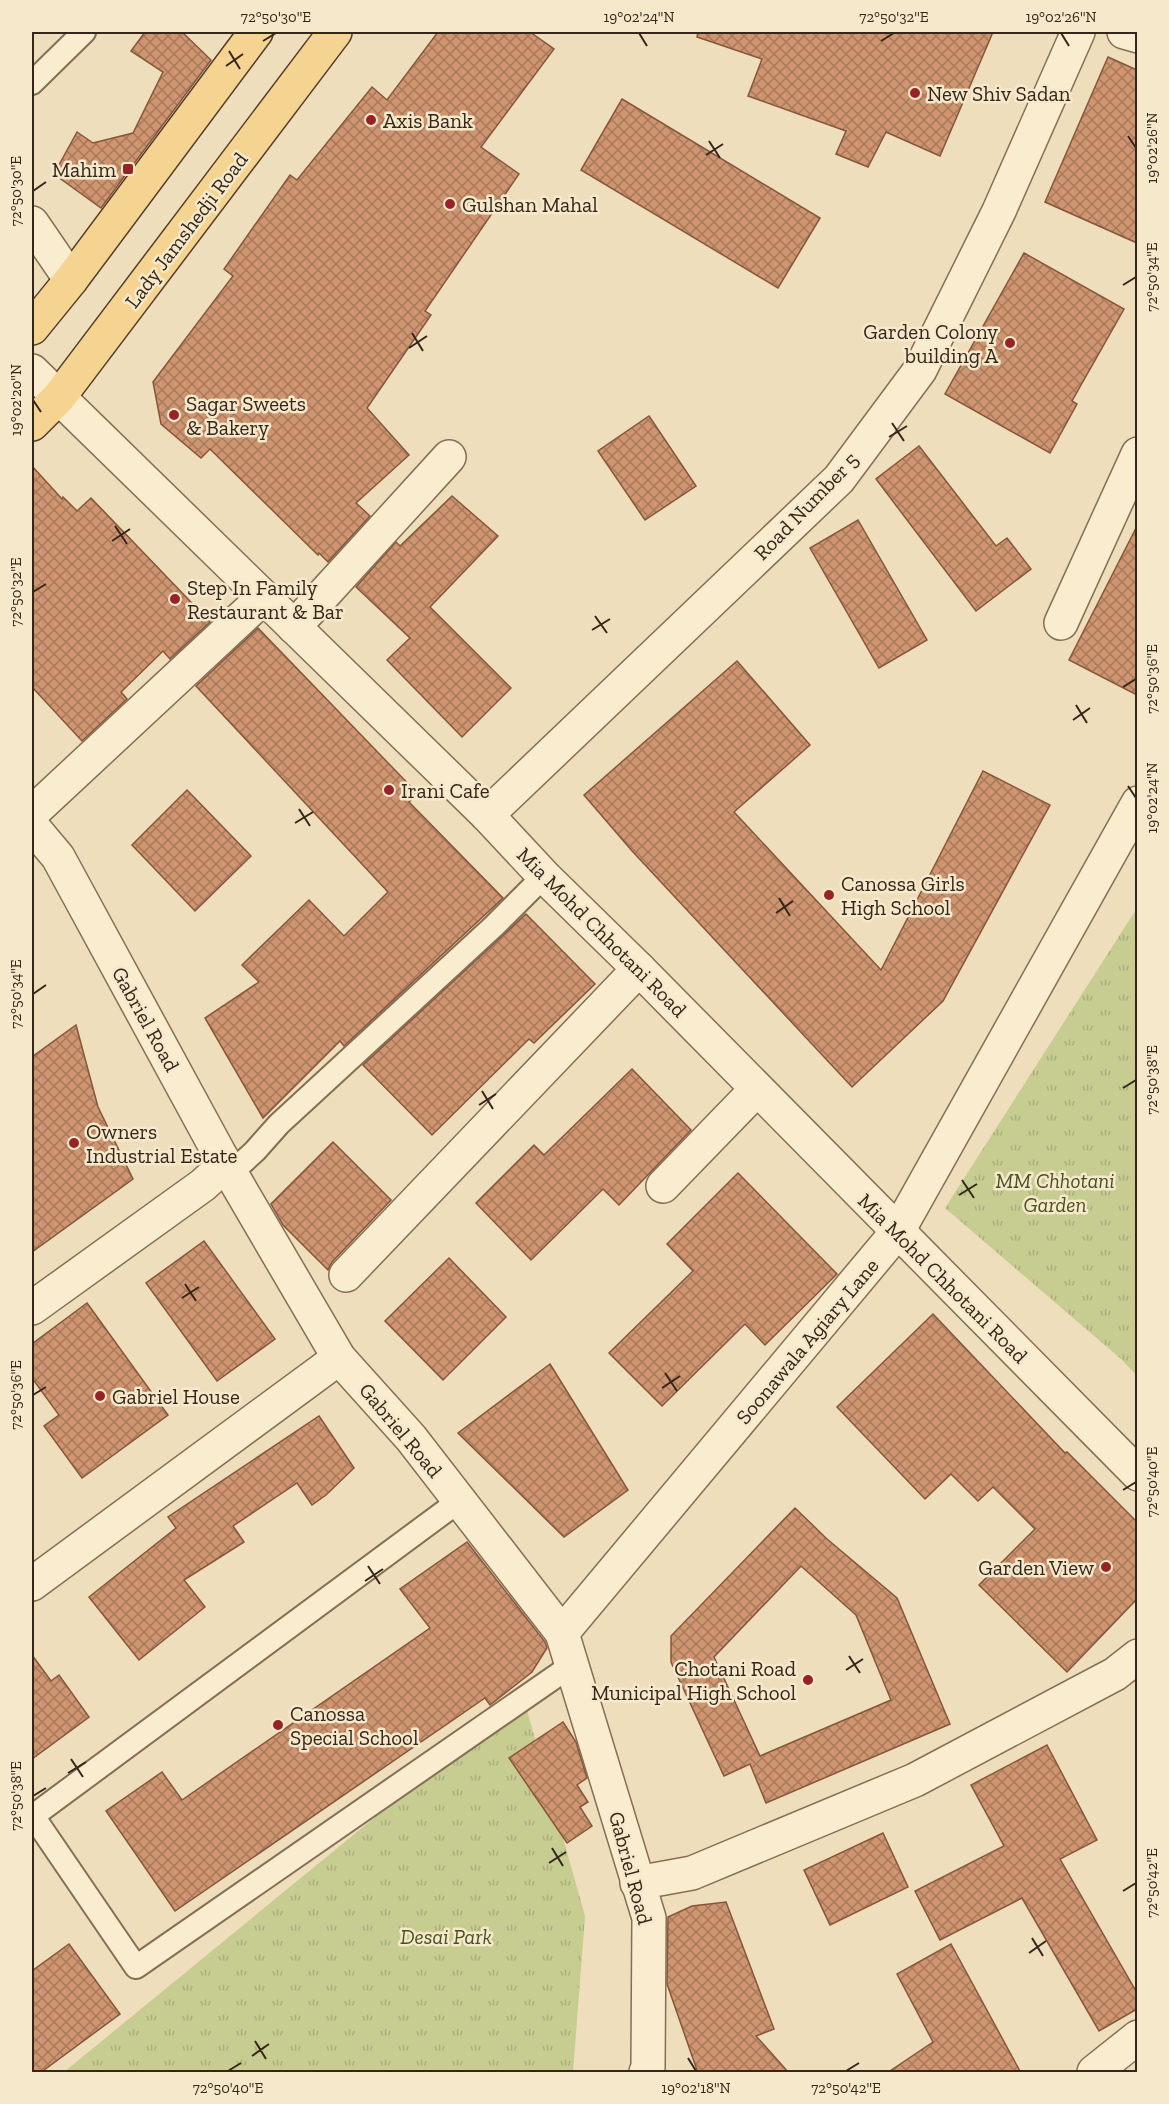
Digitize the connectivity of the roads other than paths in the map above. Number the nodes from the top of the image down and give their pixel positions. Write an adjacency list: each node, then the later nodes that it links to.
1 (84, 32): 7 (lane)
2 (256, 32): 9 (main road)
3 (335, 32): 12 (main road, Lady Jamshedji Road)
4 (1078, 32): 21 (street, Road Number 5)
5 (1124, 32): 6 (street)
6 (1137, 36)
7 (32, 84)
8 (32, 223): 9 (street)
9 (71, 280): 10 (main road)
10 (32, 328)
11 (32, 372): 12 (street, Mia Mohd Chhotani Road)
12 (59, 397): 13 (main road, Lady Jamshedji Road); 16 (street, Mia Mohd Chhotani Road)
13 (32, 424)
14 (1137, 454): 17 (street)
15 (449, 457): 18 (street)
16 (264, 597): 18 (street, Mia Mohd Chhotani Road); 20 (street)
17 (1061, 622)
18 (294, 627): 21 (street, Mia Mohd Chhotani Road)
19 (1137, 803): 28 (street, Soonawala Agiary Lane)
20 (32, 813)
21 (487, 815): 23 (street, Mia Mohd Chhotani Road)
22 (32, 826): 26 (street, Gabriel Road)
23 (544, 876): 24 (street, Mia Mohd Chhotani Road); 26 (lane)
24 (639, 969): 25 (street, Mia Mohd Chhotani Road); 29 (street)
25 (757, 1089): 27 (street); 28 (street, Mia Mohd Chhotani Road)
26 (228, 1169): 30 (street); 31 (street, Gabriel Road)
27 (663, 1186)
28 (898, 1231): 32 (street, Mia Mohd Chhotani Road); 35 (street, Soonawala Agiary Lane)
29 (346, 1275)
30 (32, 1308)
31 (339, 1358): 33 (street, Gabriel Road); 34 (street)
32 (1137, 1474)
33 (459, 1501): 35 (street, Gabriel Road); 37 (lane)
34 (32, 1584)
35 (562, 1633): 37 (street, Gabriel Road)
36 (1137, 1656): 38 (street)
37 (572, 1665): 38 (street, Gabriel Road)
38 (637, 1883): 40 (street, Gabriel Road)
39 (1137, 2037): 41 (street)
40 (646, 2073)
41 (1094, 2073)

